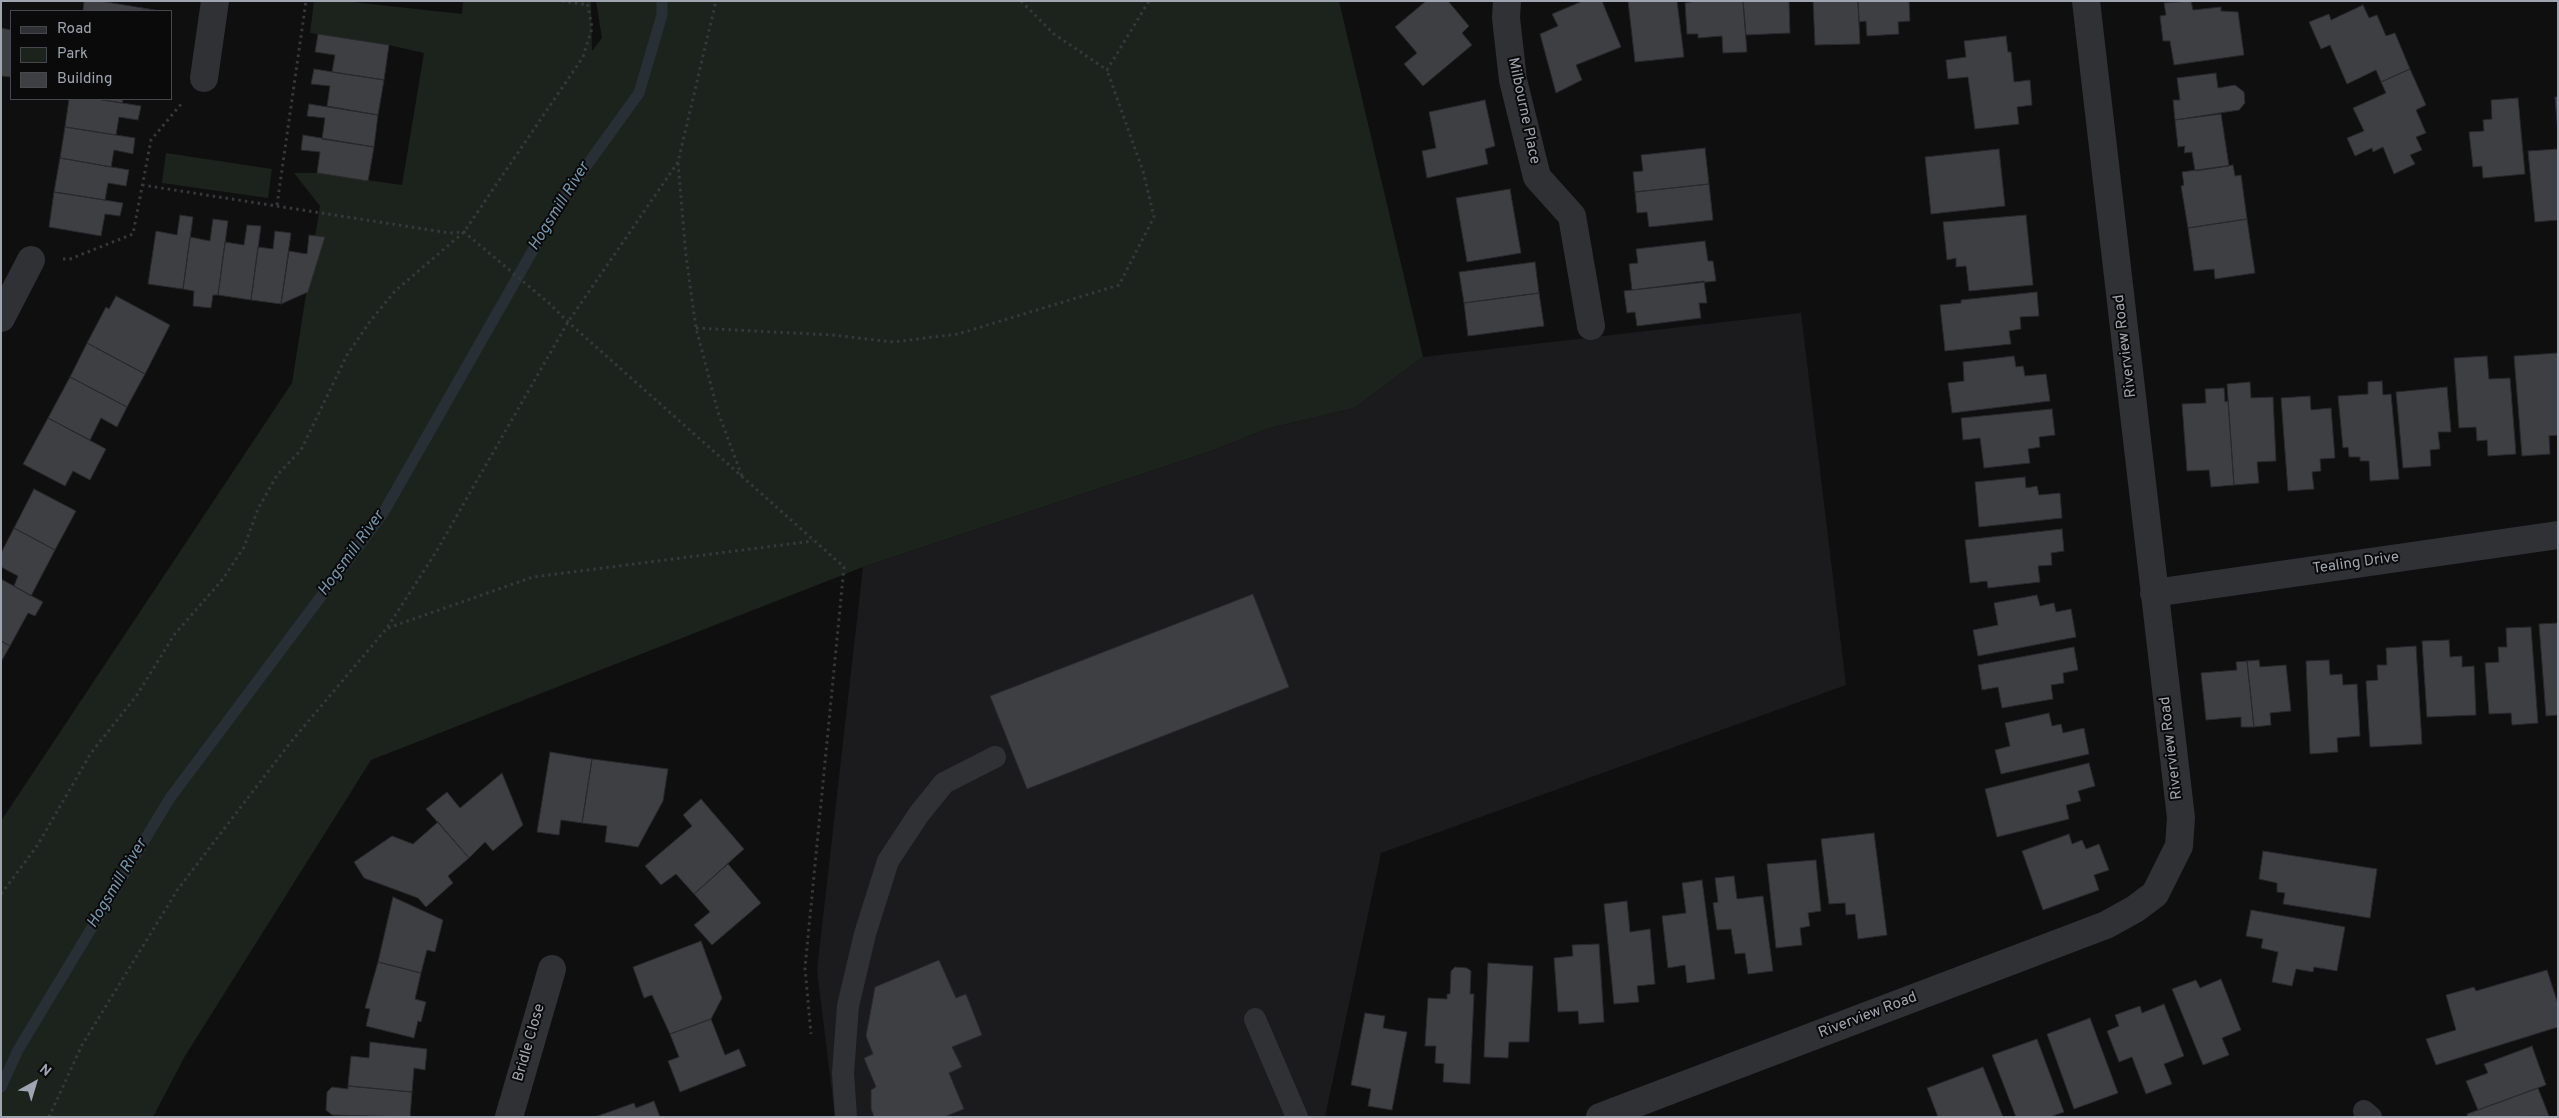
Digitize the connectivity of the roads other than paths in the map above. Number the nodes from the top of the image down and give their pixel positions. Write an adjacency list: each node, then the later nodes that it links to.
1 (215, 1): 4 (street)
2 (1507, 1): 7 (street, Milbourne Place)
3 (2086, 1): 9 (street, Riverview Road)
4 (204, 78)
5 (31, 260): 6 (street)
6 (1, 318)
7 (1591, 326)
8 (2558, 535): 9 (street, Tealing Drive)
9 (2154, 592): 16 (street, Riverview Road)
10 (995, 757): 14 (lane)
11 (552, 969): 13 (street, Bridle Close)
12 (1255, 1019): 15 (lane)
13 (508, 1117)
14 (846, 1117)
15 (1297, 1117)
16 (1600, 1117)

